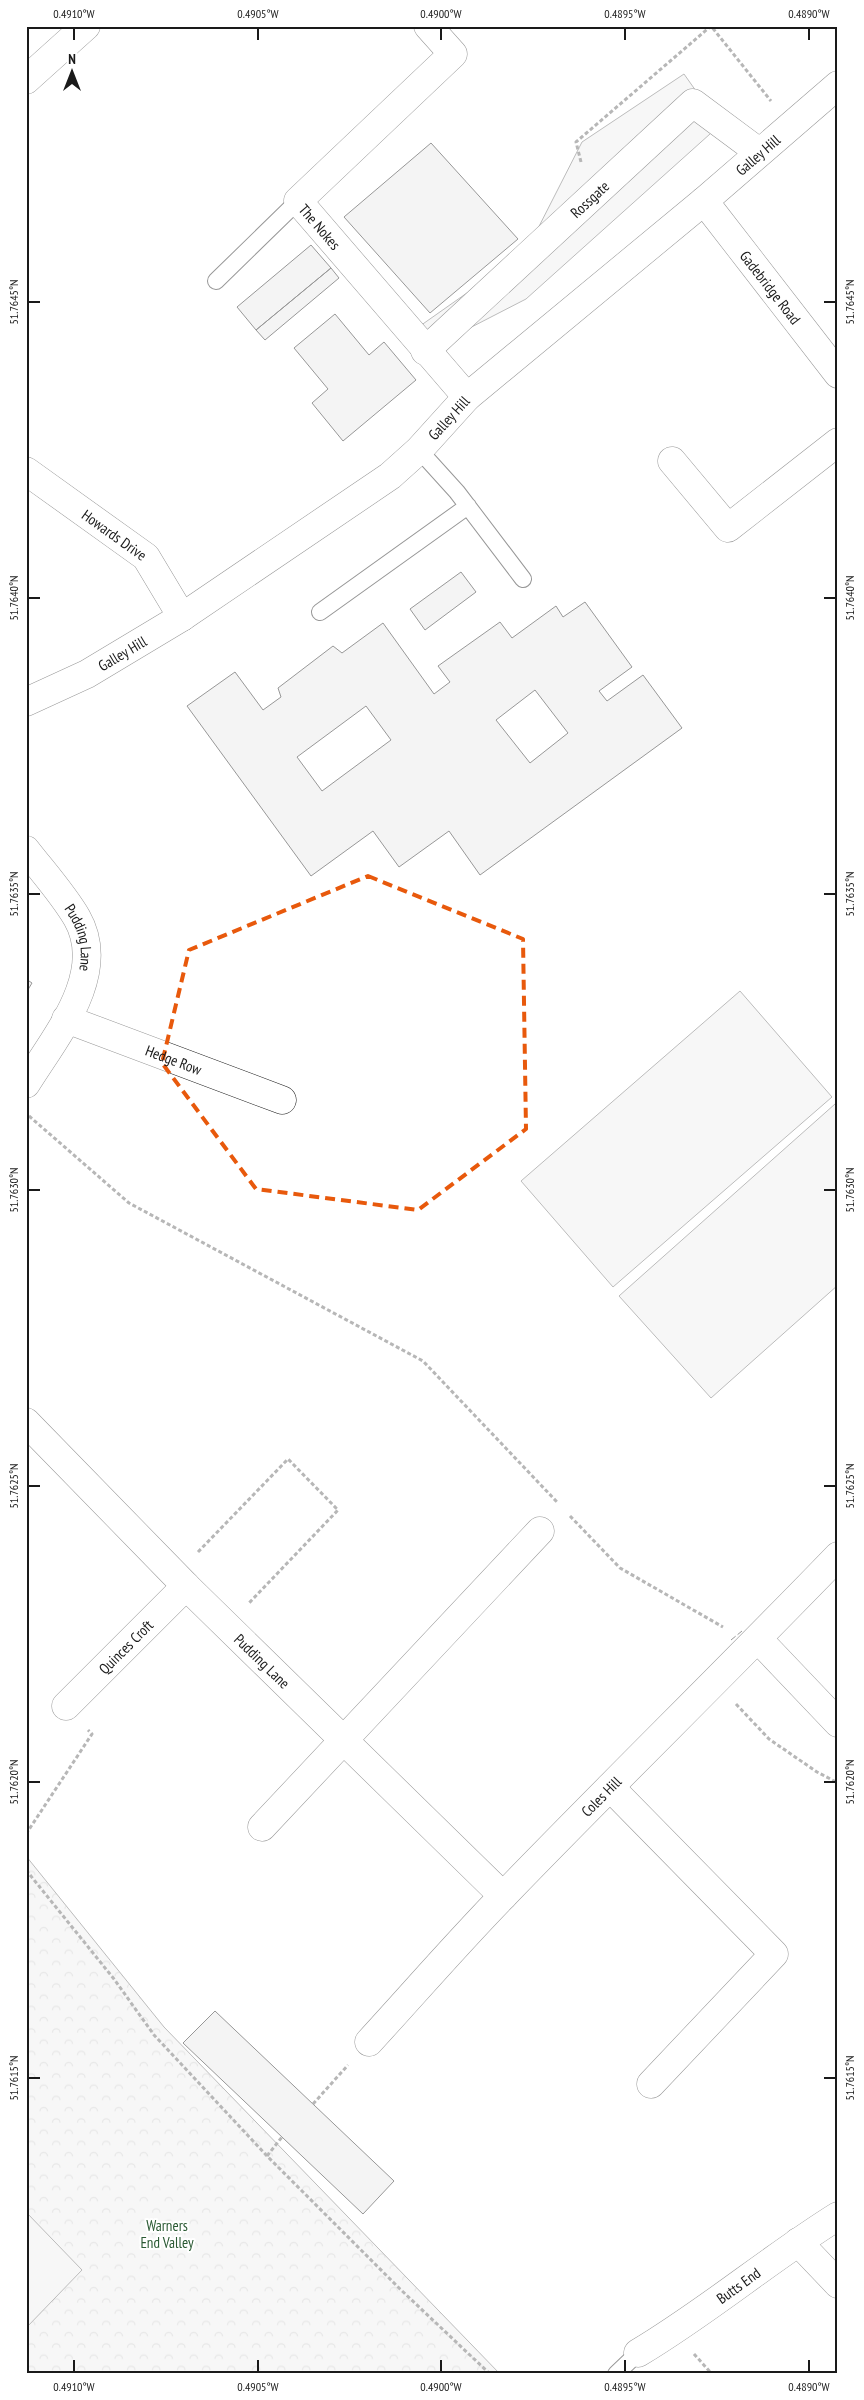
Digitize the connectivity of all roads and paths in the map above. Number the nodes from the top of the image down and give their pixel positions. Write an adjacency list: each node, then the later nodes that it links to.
1 (86, 26): 4 (street)
2 (428, 26): 8 (street, The Nokes)
3 (711, 26): 6 (path)
4 (26, 80)
5 (838, 86): 6 (street, Galley Hill)
6 (790, 125): 7 (street, Galley Hill)
7 (759, 152): 9 (street, Galley Hill); 11 (street, Rossgate)
8 (298, 201): 10 (lane); 11 (street, The Nokes)
9 (704, 201): 12 (street, Gadebridge Road); 13 (street, Galley Hill)
10 (216, 281)
11 (426, 351): 13 (street, The Nokes)
12 (838, 374)
13 (467, 397): 15 (street, Galley Hill)
14 (838, 442): 16 (street)
15 (419, 450): 18 (lane); 21 (street, Galley Hill)
16 (672, 461)
17 (26, 471): 21 (street, Howards Drive)
18 (468, 506): 19 (lane); 20 (lane)
19 (523, 579)
20 (320, 612)
21 (182, 617): 22 (street, Galley Hill)
22 (26, 702)
23 (26, 850): 24 (street, Pudding Lane)
24 (66, 1019): 25 (street, Pudding Lane); 26 (street, Hedge Row)
25 (26, 1084)
26 (282, 1100)
27 (26, 1114): 29 (path)
28 (26, 1422): 33 (street, Pudding Lane)
29 (559, 1504)
30 (566, 1511): 35 (path)
31 (540, 1531): 39 (street)
32 (838, 1556): 35 (street, Coles Hill)
33 (180, 1581): 34 (street, Pudding Lane); 34 (path); 37 (street, Quinces Croft)
34 (226, 1626): 39 (street, Pudding Lane)
35 (758, 1639): 36 (street, Coles Hill); 38 (street)
36 (714, 1681): 40 (path); 41 (street, Coles Hill)
37 (66, 1706): 43 (path)
38 (838, 1723)
39 (342, 1739): 42 (street); 45 (street, Pudding Lane)
40 (838, 1783)
41 (610, 1787): 45 (street, Coles Hill); 47 (street)
42 (262, 1827)
43 (26, 1834)
44 (26, 1870): 50 (path)
45 (503, 1896): 46 (street, Coles Hill)
46 (369, 2042): 48 (path)
47 (651, 2084)
48 (313, 2104)
49 (282, 2138): 50 (path)
50 (267, 2156): 55 (path)
51 (838, 2216): 52 (street, Butts End)
52 (798, 2242): 53 (street); 54 (street, Butts End)
53 (838, 2284)
54 (638, 2353): 56 (lane)
55 (490, 2374)
56 (616, 2374)

